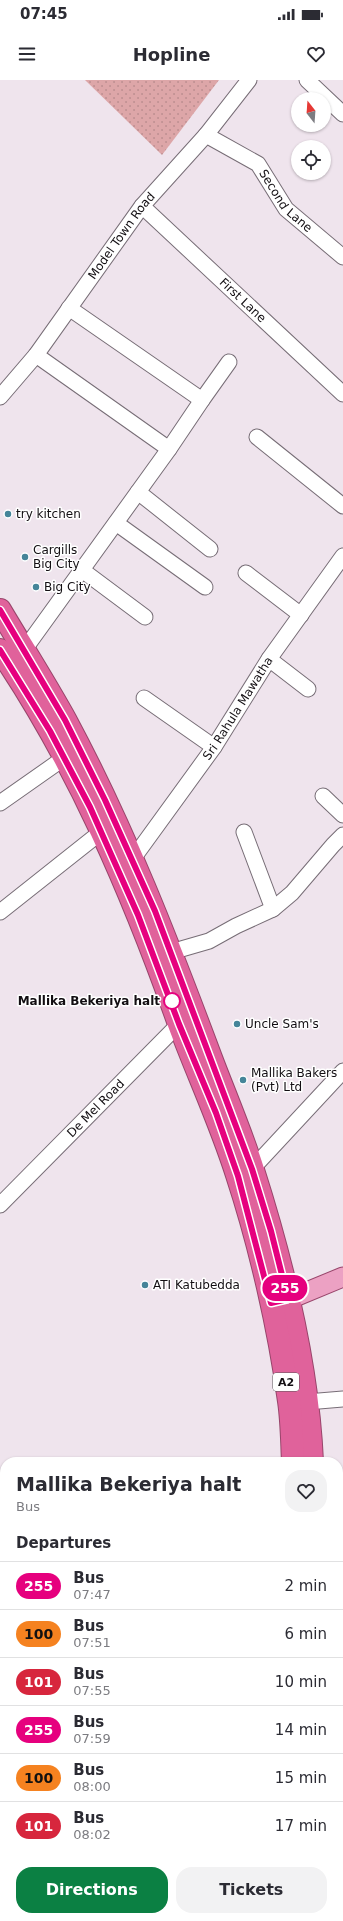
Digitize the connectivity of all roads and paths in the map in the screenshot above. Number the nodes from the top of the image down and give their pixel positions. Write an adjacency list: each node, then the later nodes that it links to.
1 (249, 80): 4 (street, Model Town Road)
2 (307, 80): 3 (street)
3 (343, 114)
4 (206, 135): 5 (street, Model Town Road); 6 (street, Second Lane)
5 (142, 206): 7 (street, Model Town Road); 10 (street, First Lane)
6 (343, 257)
7 (69, 308): 8 (street, Model Town Road); 12 (street)
8 (36, 355): 11 (street, Model Town Road); 14 (street)
9 (228, 362): 12 (street)
10 (343, 394)
11 (0, 397)
12 (202, 400): 14 (street)
13 (257, 437): 16 (street)
14 (169, 449): 15 (street)
15 (138, 492): 17 (street); 18 (street)
16 (343, 506)
17 (116, 524): 20 (street); 22 (street)
18 (210, 549)
19 (343, 556): 24 (street, Sri Rahula Mawatha)
20 (82, 570): 25 (street); 26 (street)
21 (246, 573): 24 (street)
22 (205, 587)
23 (0, 610): 26 (highway, A2)
24 (301, 615): 27 (street, Sri Rahula Mawatha)
25 (145, 617)
26 (11, 655): 31 (highway, A2); 38 (highway, A2)
27 (269, 659): 28 (street); 30 (street, Sri Rahula Mawatha)
28 (308, 689)
29 (144, 698): 30 (street)
30 (214, 747): 38 (street, Sri Rahula Mawatha)
31 (64, 758): 33 (street); 35 (highway, A2)
32 (323, 796): 34 (street)
33 (0, 804)
34 (343, 815)
35 (101, 832): 40 (street); 42 (highway, A2)
36 (244, 832): 39 (street)
37 (343, 835): 39 (street)
38 (132, 860): 41 (highway, A2)
39 (273, 909): 41 (street)
40 (0, 912)
41 (171, 952): 42 (highway, A2)
42 (188, 1021): 44 (highway, A2); 45 (street, De Mel Road); 47 (highway, A2)
43 (343, 1072): 44 (street)
44 (252, 1169): 47 (highway, A2)
45 (0, 1205)
46 (343, 1277): 47 (main road)
47 (279, 1301): 49 (highway, A2); 50 (highway, A2)
48 (343, 1399): 49 (street)
49 (307, 1402): 51 (highway, A2)
50 (293, 1457)
51 (312, 1457)

